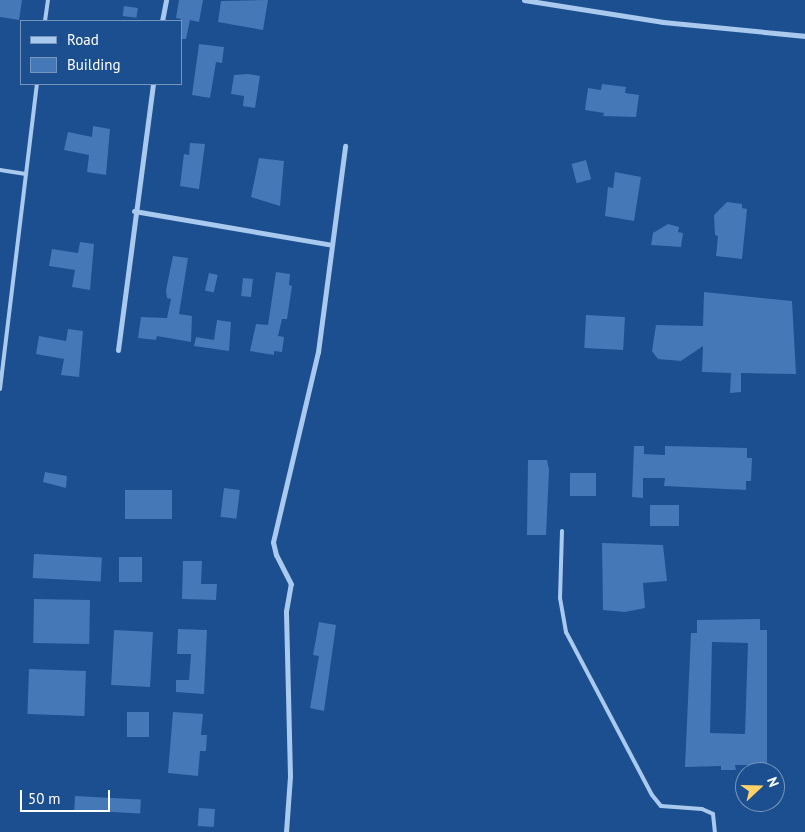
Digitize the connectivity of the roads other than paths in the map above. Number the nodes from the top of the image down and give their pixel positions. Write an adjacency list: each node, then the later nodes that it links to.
1 (48, 0): 4 (lane)
2 (166, 0): 5 (street)
3 (524, 0): 6 (street)
4 (45, 20)
5 (162, 20)
6 (805, 36)
7 (37, 85): 11 (lane)
8 (153, 85): 12 (street)
9 (345, 146): 13 (street)
10 (0, 170): 11 (lane)
11 (26, 174): 15 (lane)
12 (134, 211): 13 (street); 14 (street)
13 (332, 245): 18 (street)
14 (118, 350)
15 (1, 376): 16 (lane)
16 (0, 389)
17 (562, 531): 19 (lane)
18 (286, 832)
19 (715, 832)

